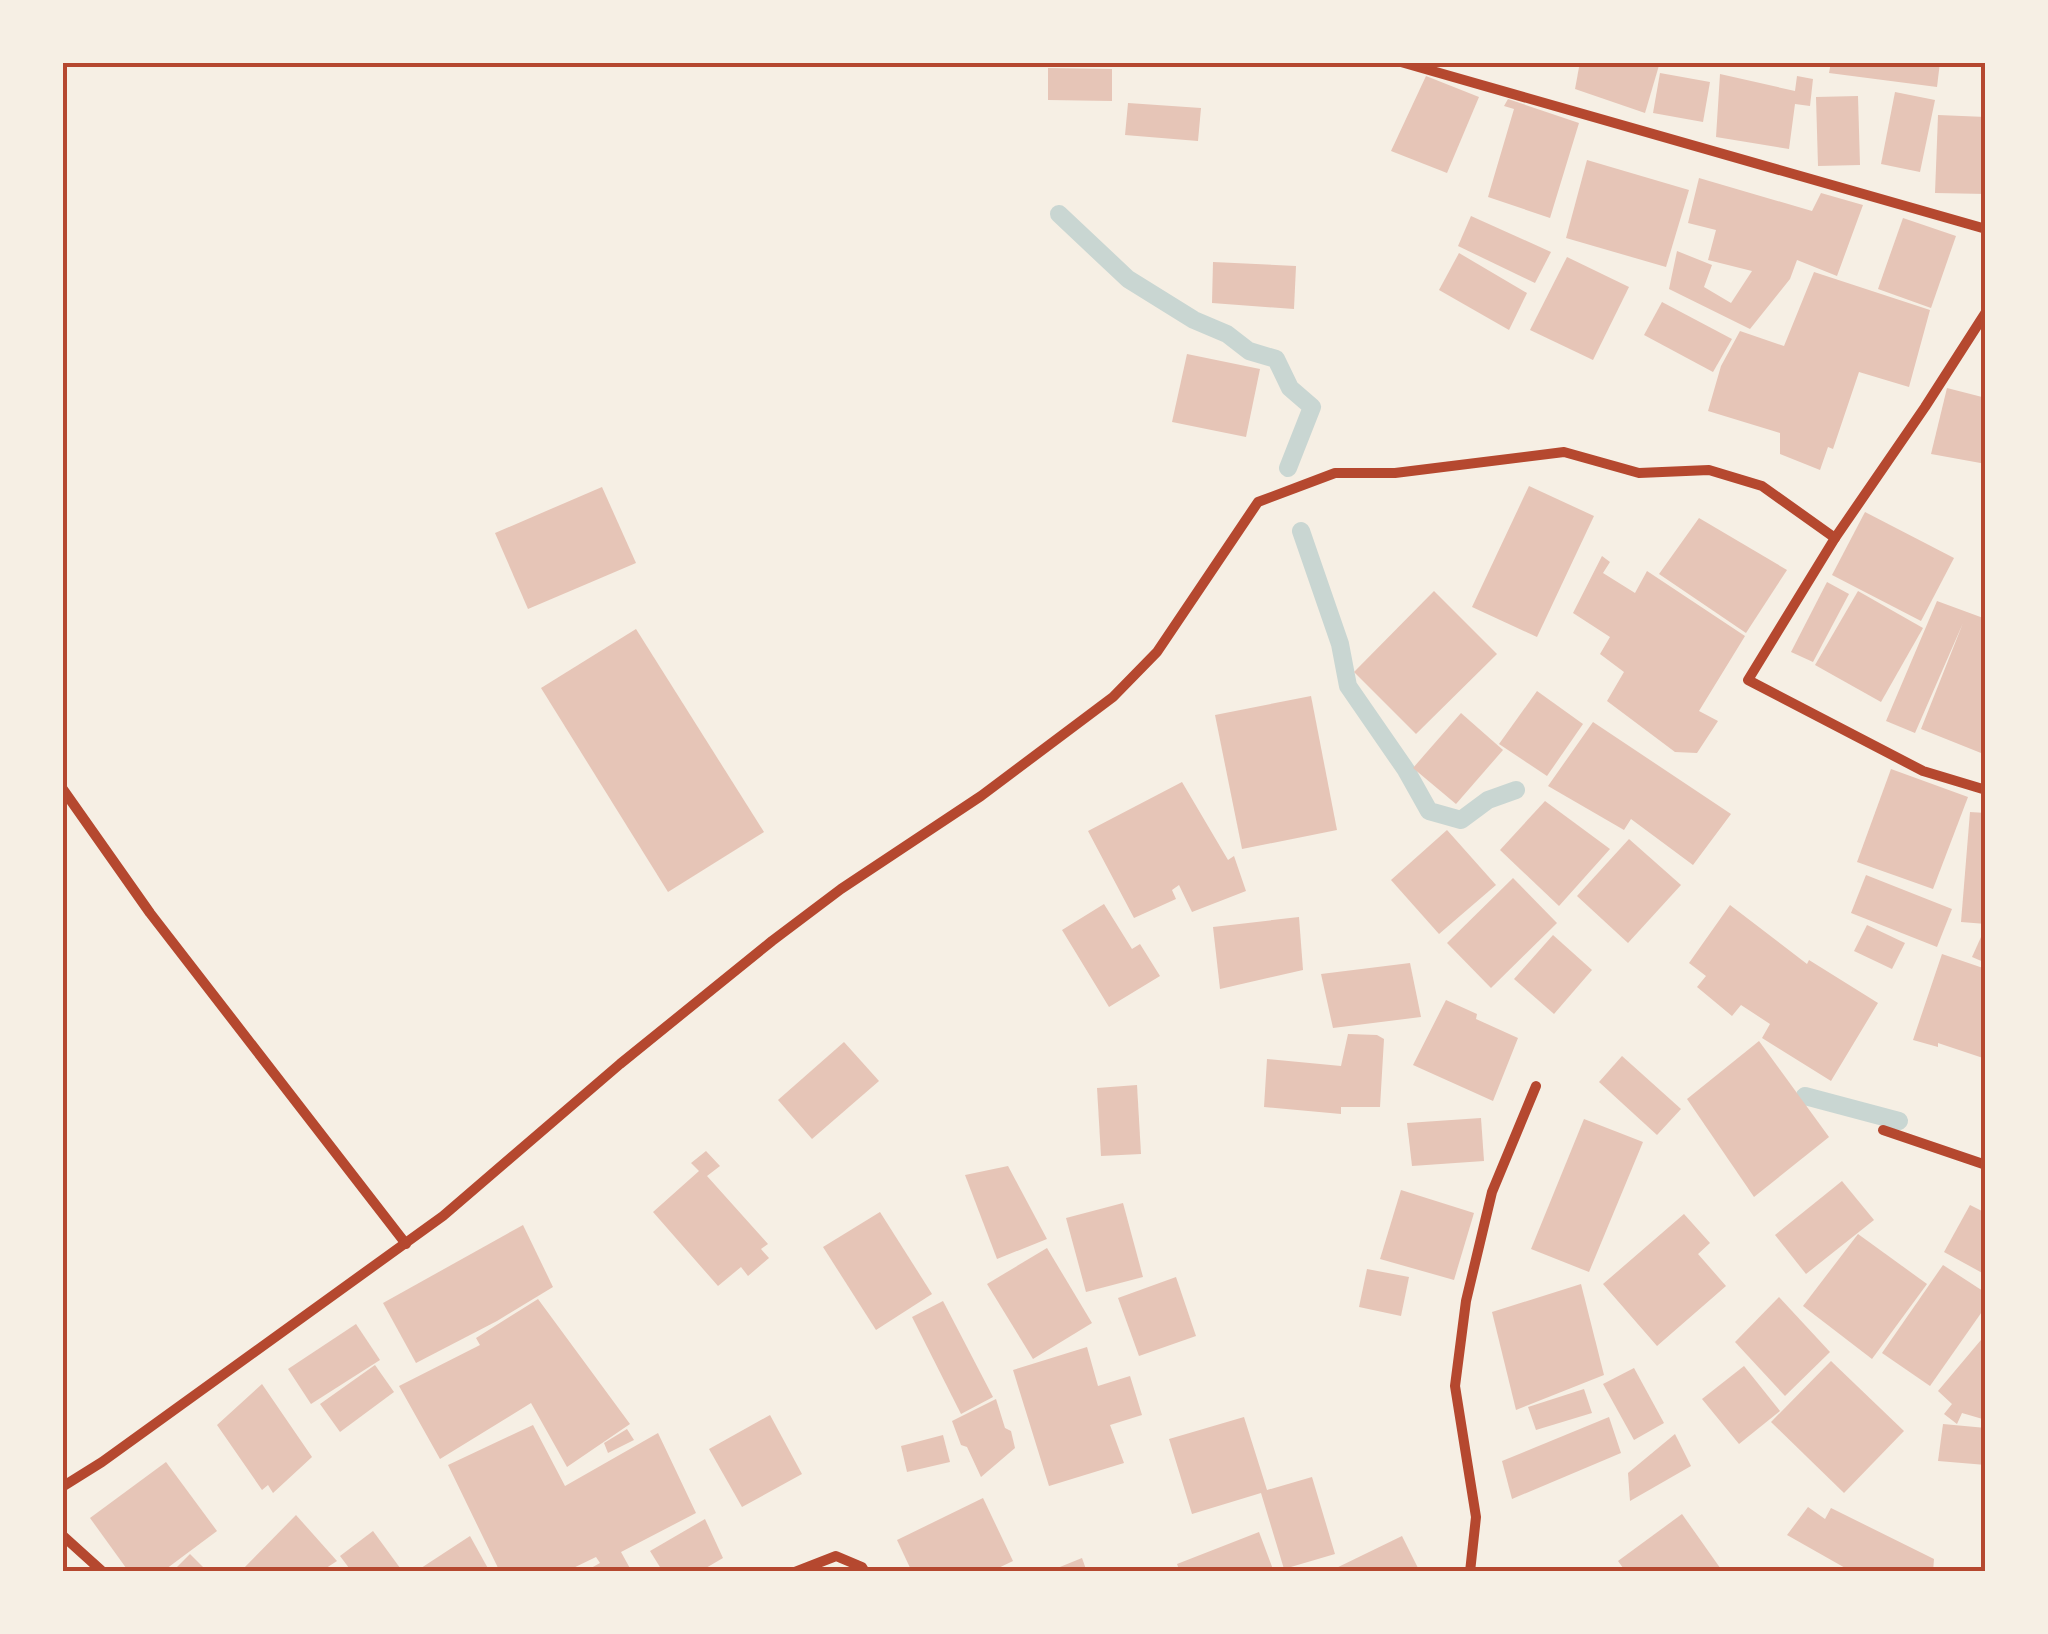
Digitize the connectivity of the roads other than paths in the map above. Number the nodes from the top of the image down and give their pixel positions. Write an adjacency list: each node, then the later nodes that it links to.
1 (1401, 62): 2 (street)
2 (1986, 228)
3 (1986, 312): 4 (street)
4 (1834, 538): 6 (street); 10 (street)
5 (62, 788): 10 (street)
6 (1986, 790)
7 (1536, 1086): 13 (street)
8 (1883, 1130): 9 (street)
9 (1986, 1166)
10 (406, 1244): 11 (street)
11 (62, 1487)
12 (62, 1535): 14 (street)
13 (1471, 1570)
14 (103, 1572)
15 (794, 1572): 16 (street)
16 (865, 1572)

